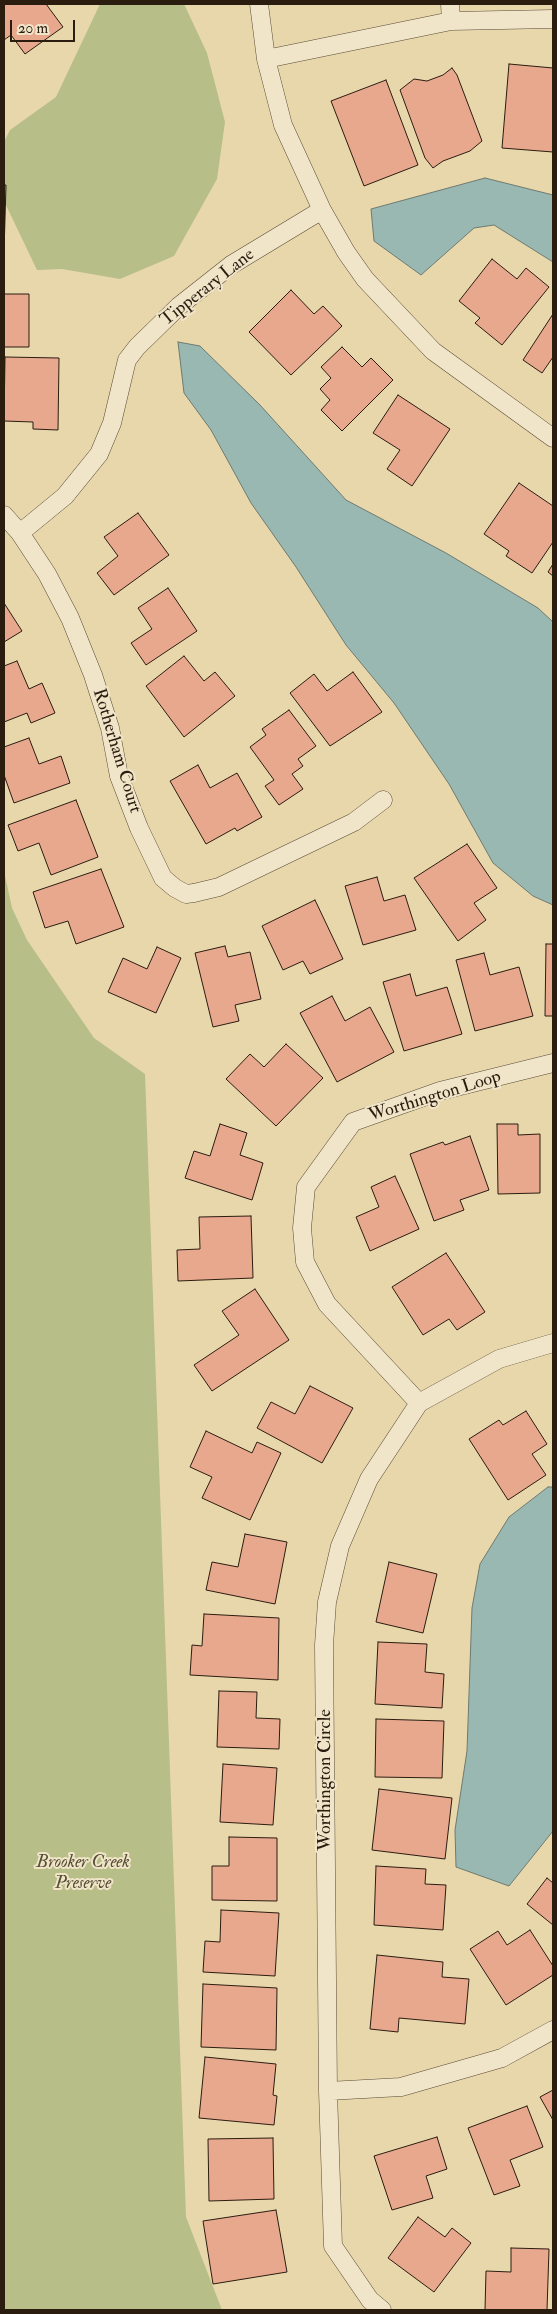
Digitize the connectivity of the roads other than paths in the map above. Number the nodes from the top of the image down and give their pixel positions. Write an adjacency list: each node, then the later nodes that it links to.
1 (259, 4): 4 (street)
2 (450, 12): 3 (street); 4 (street)
3 (553, 19)
4 (266, 59): 5 (street)
5 (322, 210): 6 (street); 8 (street, Tipperary Lane)
6 (553, 438)
7 (4, 516): 8 (street, Rotherham Court)
8 (20, 532): 9 (street, Rotherham Court)
9 (384, 800)
10 (553, 1063): 12 (street, Worthington Loop)
11 (553, 1342): 12 (street, Worthington Circle)
12 (419, 1402): 14 (street, Worthington Circle)
13 (553, 2030): 14 (street)
14 (328, 2090): 15 (street, Worthington Circle)
15 (382, 2310)

